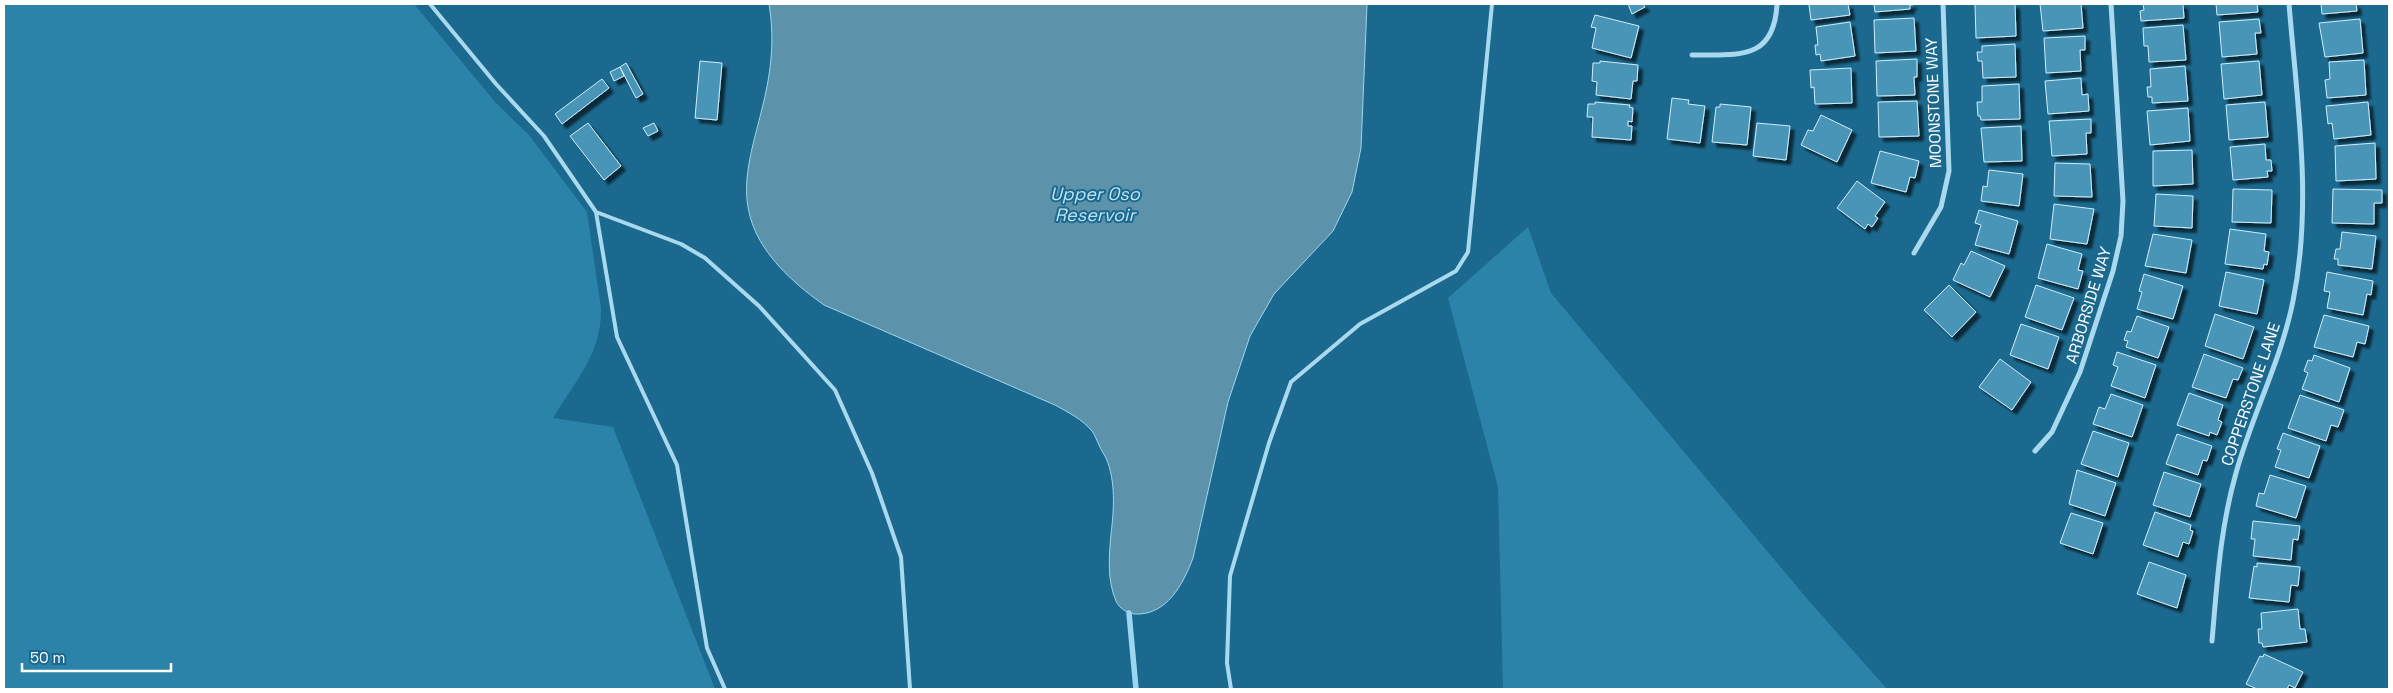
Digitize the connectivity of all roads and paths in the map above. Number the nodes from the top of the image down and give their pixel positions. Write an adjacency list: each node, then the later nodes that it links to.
1 (430, 4): 8 (lane)
2 (1492, 4): 14 (lane)
3 (1777, 4): 7 (street)
4 (1942, 4): 9 (street, MOONSTONE WAY)
5 (2111, 4): 10 (street, ARBORSIDE WAY)
6 (2289, 4): 11 (street, COPPERSTONE LANE)
7 (1692, 55)
8 (596, 212): 12 (lane); 13 (lane)
9 (1914, 253)
10 (2035, 451)
11 (2212, 641)
12 (725, 689)
13 (910, 689)
14 (1231, 689)

